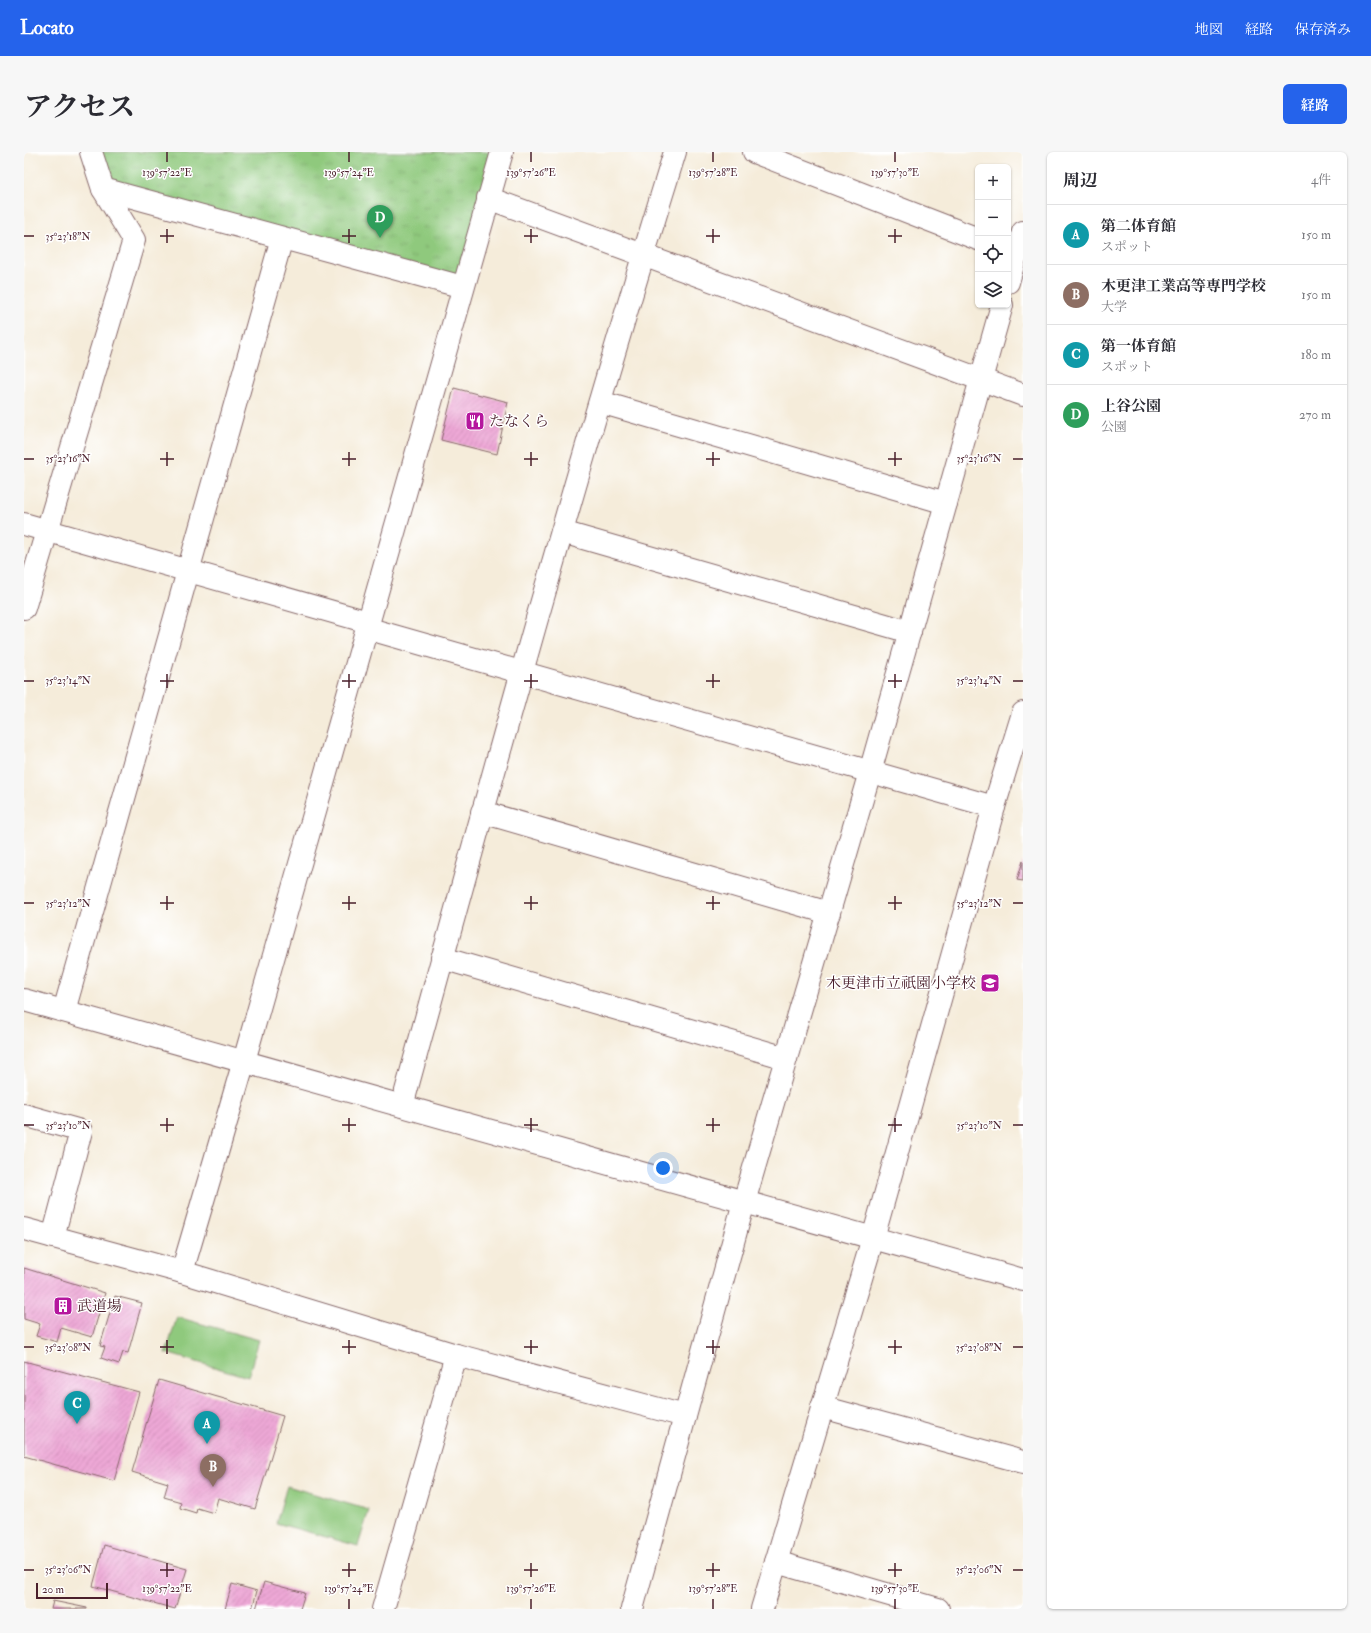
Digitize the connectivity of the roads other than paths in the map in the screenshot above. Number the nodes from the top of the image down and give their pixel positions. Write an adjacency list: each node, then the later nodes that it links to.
1 (91, 152): 5 (street)
2 (502, 152): 6 (street)
3 (675, 152): 13 (street)
4 (754, 152): 10 (street)
5 (103, 189): 7 (street); 11 (street)
6 (488, 198): 13 (street); 15 (street)
7 (147, 201): 9 (street); 11 (street)
8 (1023, 232): 12 (street)
9 (282, 238): 15 (street); 24 (street)
10 (975, 238)
11 (134, 240): 22 (street)
12 (1012, 252): 14 (street)
13 (643, 255): 17 (street); 19 (street)
14 (1009, 272)
15 (463, 287): 26 (street)
16 (1001, 308): 17 (street)
17 (981, 379): 18 (street); 20 (street)
18 (1023, 395)
19 (600, 402): 20 (street); 23 (street)
20 (946, 503): 27 (street)
21 (24, 524): 22 (street)
22 (46, 530): 24 (street); 25 (street)
23 (562, 532): 27 (street); 28 (street)
24 (189, 570): 26 (street); 36 (street)
25 (24, 608)
26 (367, 625): 28 (street); 38 (street)
27 (910, 632): 30 (street)
28 (521, 672): 30 (street); 32 (street)
29 (1023, 713): 31 (street)
30 (870, 772): 31 (street); 33 (street)
31 (994, 807): 44 (street)
32 (482, 812): 33 (street); 34 (street)
33 (829, 913): 37 (street)
34 (442, 958): 37 (street); 39 (street)
35 (24, 1000): 36 (street)
36 (64, 1011): 38 (street)
37 (786, 1058): 41 (street)
38 (244, 1061): 39 (street); 45 (street)
39 (402, 1106): 41 (street)
40 (24, 1115): 43 (street)
41 (744, 1202): 44 (street); 49 (street)
42 (24, 1229): 43 (street)
43 (53, 1237): 45 (street)
44 (872, 1238): 46 (street); 48 (street)
45 (182, 1272): 47 (street)
46 (1023, 1280)
47 (456, 1355): 49 (street); 52 (street)
48 (822, 1407): 50 (street); 51 (street)
49 (685, 1416): 53 (street)
50 (1023, 1462)
51 (776, 1562): 54 (street); 55 (street)
52 (383, 1609)
53 (632, 1609)
54 (762, 1609)
55 (938, 1609)

